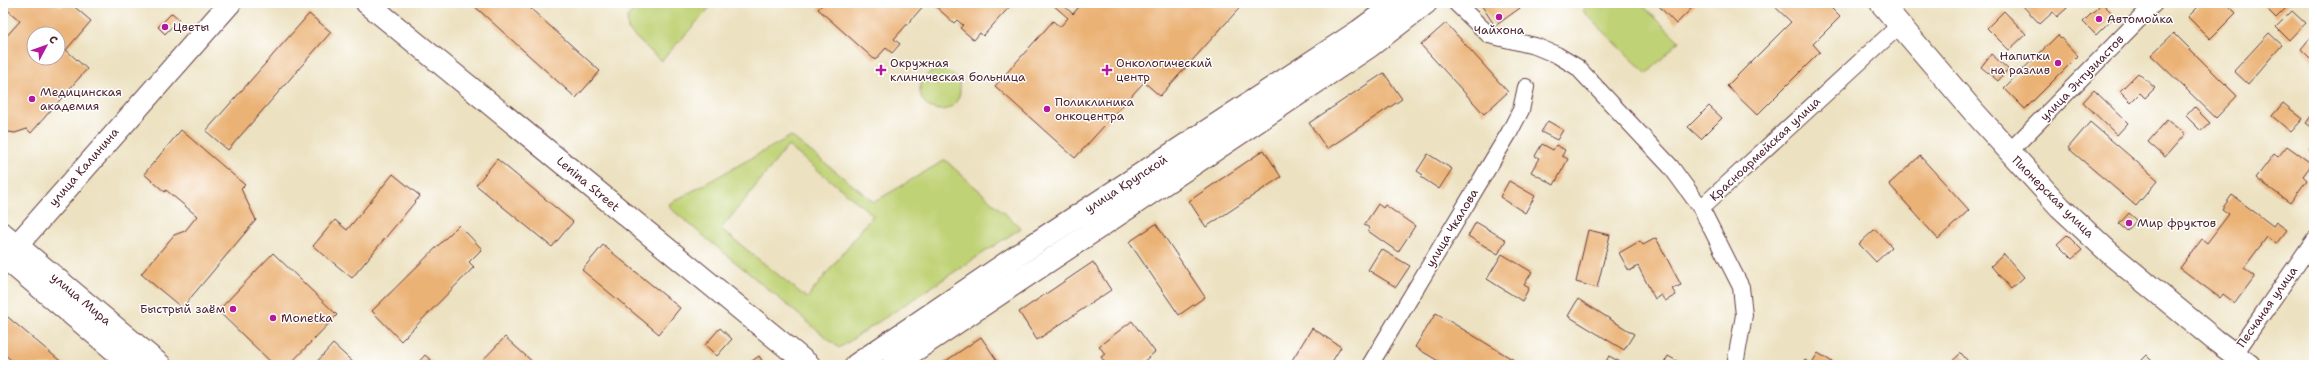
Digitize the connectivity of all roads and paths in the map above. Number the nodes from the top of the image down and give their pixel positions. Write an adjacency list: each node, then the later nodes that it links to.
1 (230, 3): 13 (main road, улица Калинина)
2 (367, 3): 17 (main road, Lenina Street)
3 (1426, 3): 7 (main road, улица Крупской)
4 (1456, 3): 11 (street)
5 (1881, 3): 8 (main road, Пионерская улица)
6 (2155, 3): 10 (street, улица Энтузиастов)
7 (1400, 9): 18 (main road, улица Крупской); 19 (main road, улица Крупской)
8 (1900, 25): 10 (main road, Пионерская улица); 11 (street, Красноармейская улица)
9 (1526, 87): 20 (street, улица Чкалова)
10 (2009, 152): 14 (main road, Пионерская улица)
11 (1701, 208): 21 (street, Красноармейская улица)
12 (2314, 240): 14 (street, Песчаная улица)
13 (6, 251): 15 (main road, улица Мира); 16 (main road, улица Мира)
14 (2242, 360)
15 (132, 365)
16 (160, 365)
17 (809, 365)
18 (856, 365)
19 (893, 365)
20 (1370, 365)
21 (1735, 365)

